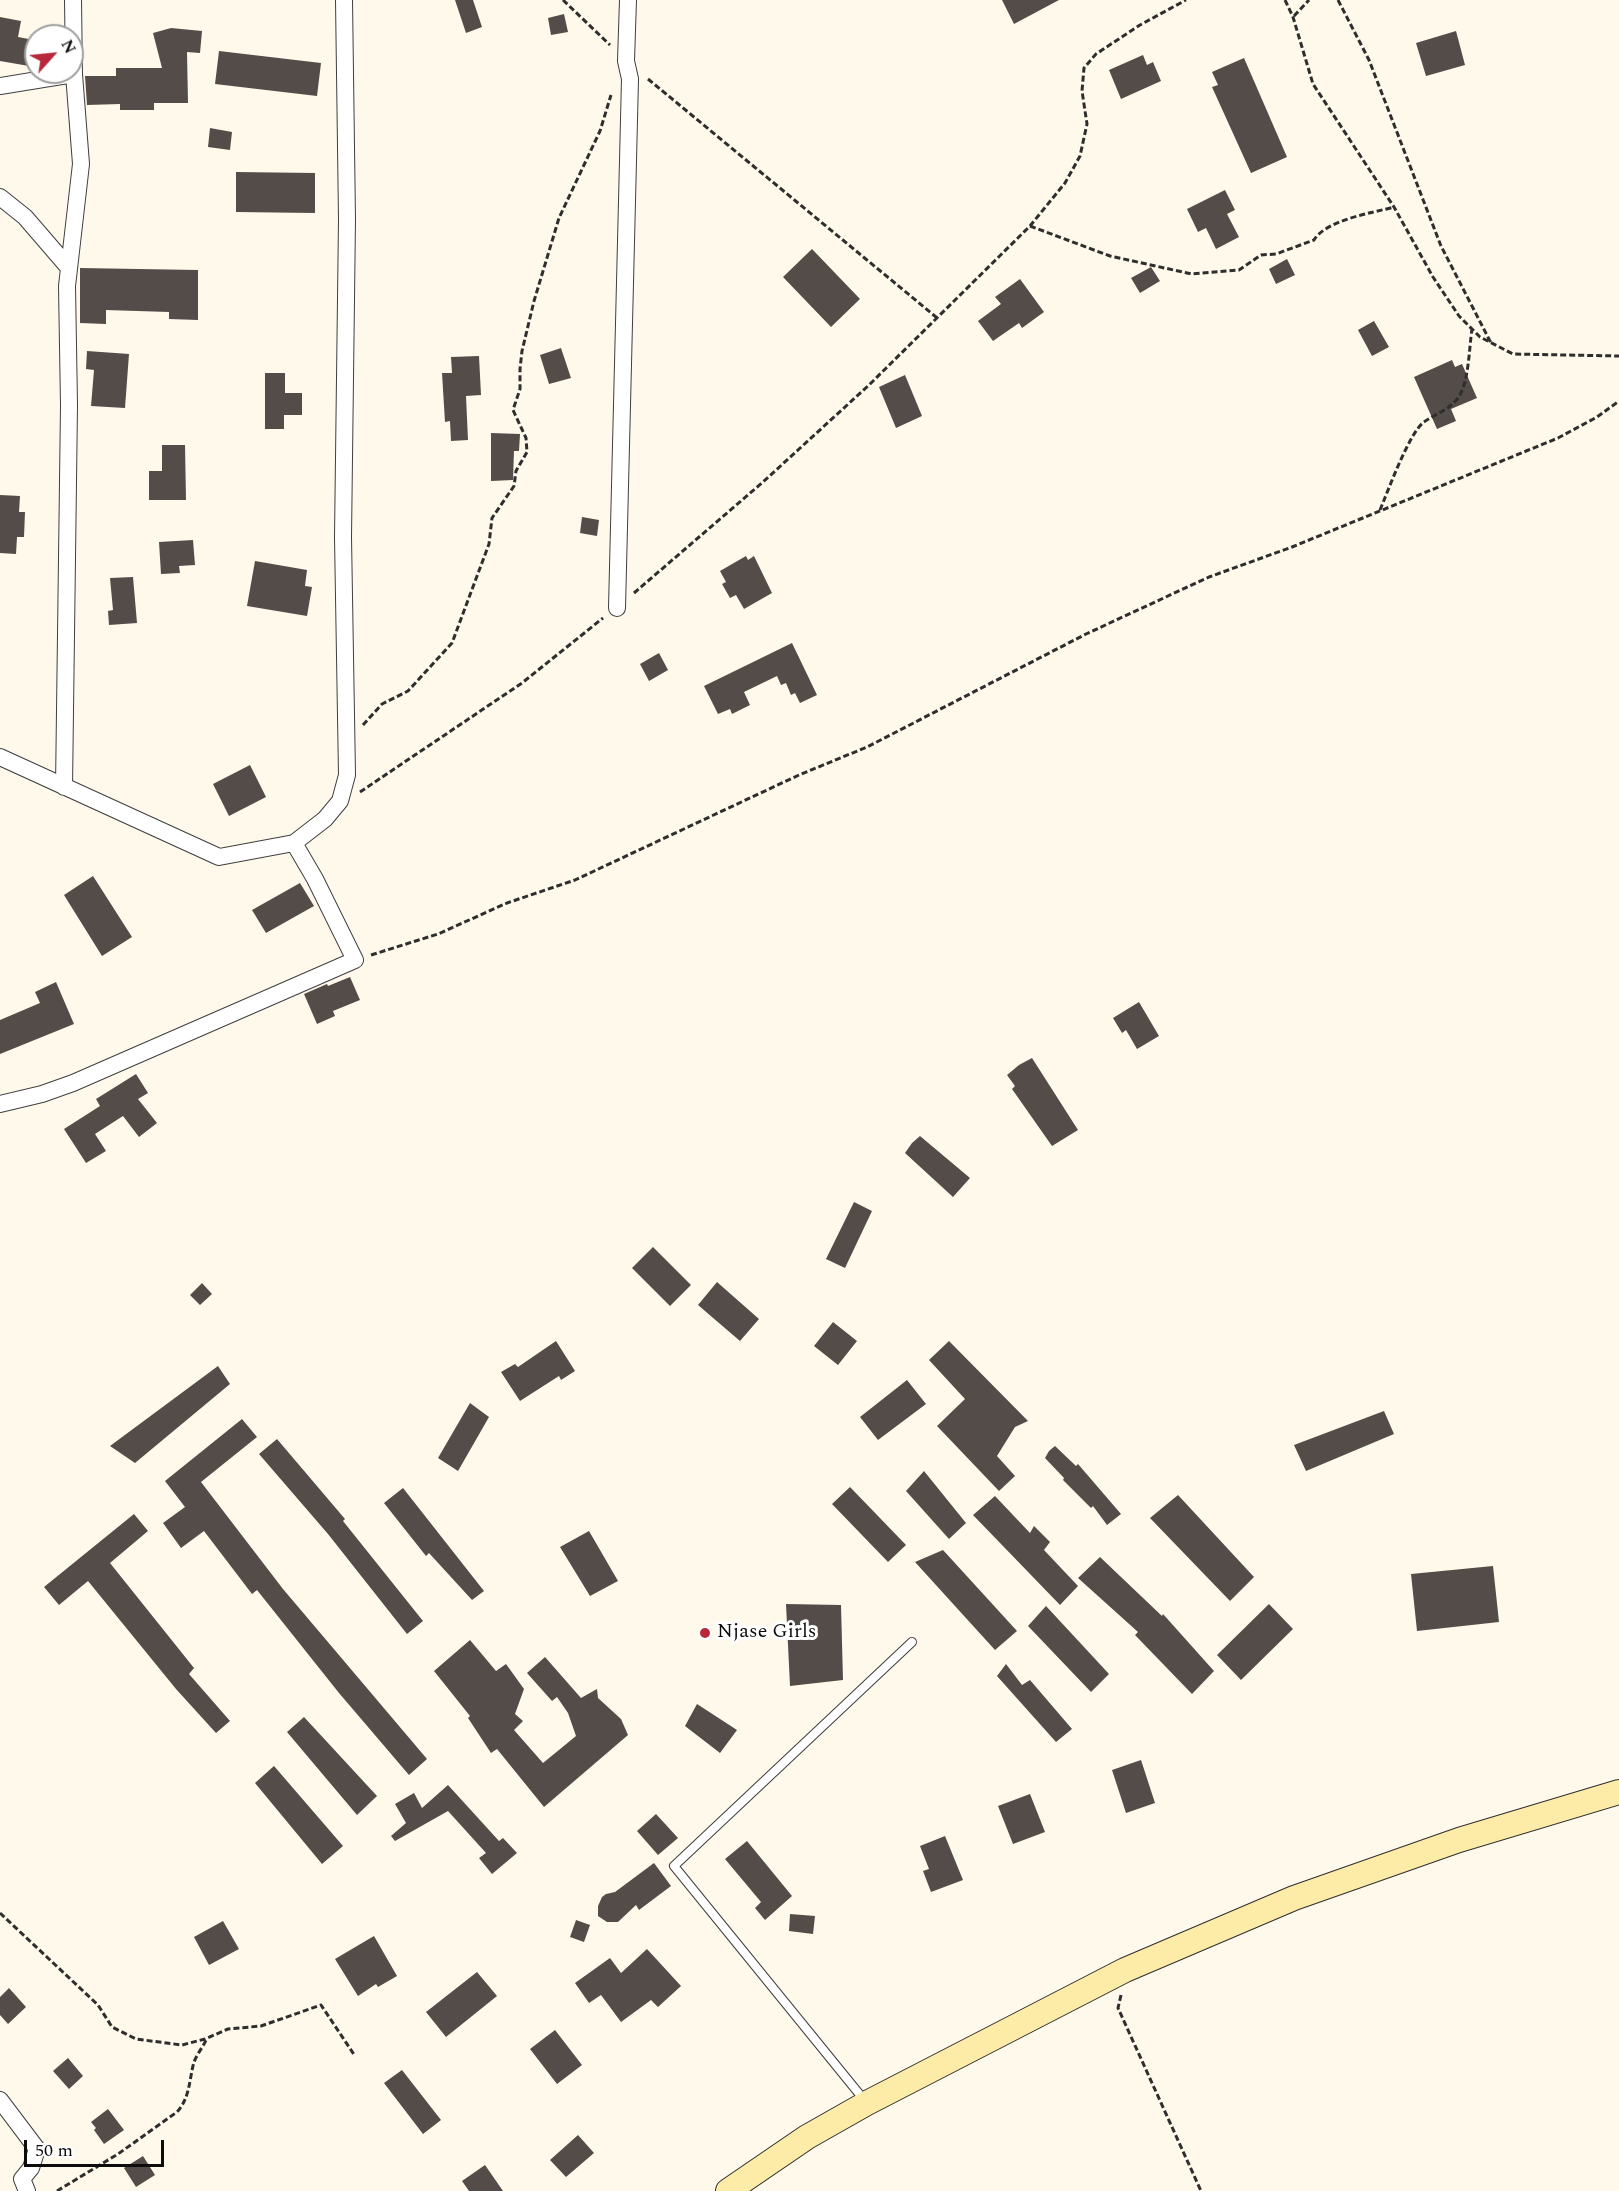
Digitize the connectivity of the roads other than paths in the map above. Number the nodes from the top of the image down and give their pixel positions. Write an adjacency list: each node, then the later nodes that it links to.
1 (73, 0): 4 (street)
2 (344, 0): 13 (street)
3 (628, 0): 10 (street)
4 (73, 24)
5 (24, 82): 7 (street)
6 (75, 84): 9 (street)
7 (0, 86)
8 (0, 197): 9 (street)
9 (69, 268): 12 (street)
10 (616, 608)
11 (0, 757): 12 (street)
12 (64, 787): 13 (street)
13 (294, 843): 14 (street)
14 (0, 1104)
15 (912, 1642): 18 (lane)
16 (1619, 1792): 18 (main road)
17 (0, 2100): 19 (street)
18 (867, 2103): 20 (main road)
19 (27, 2191)
20 (728, 2191)

